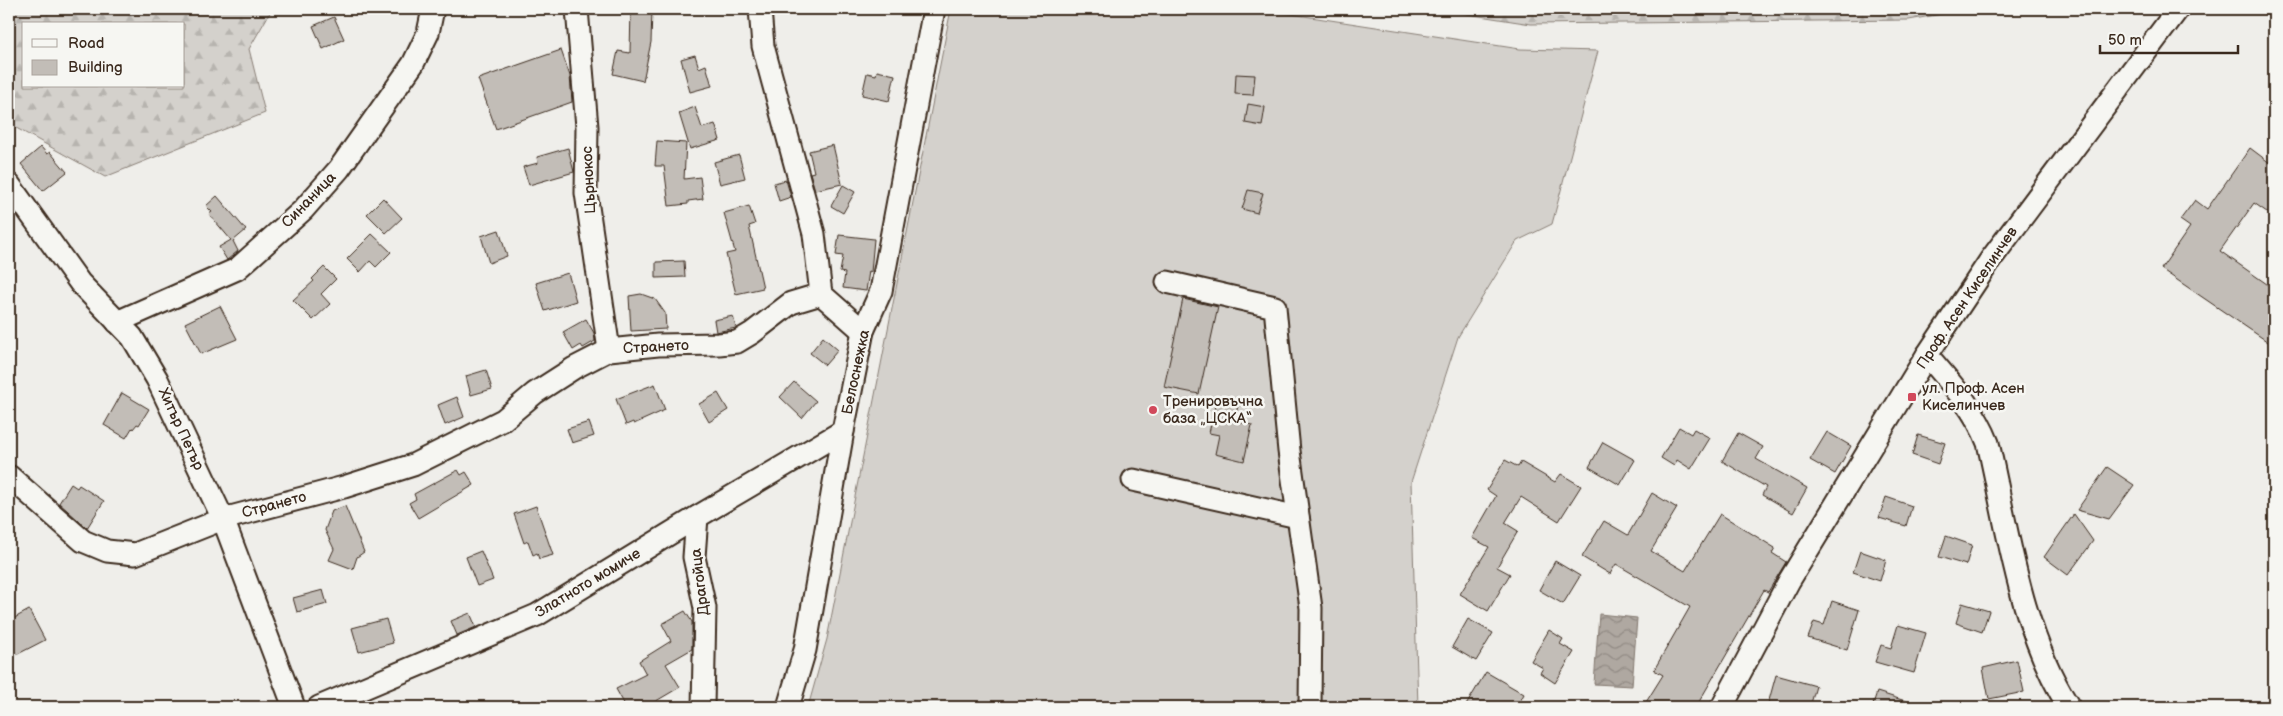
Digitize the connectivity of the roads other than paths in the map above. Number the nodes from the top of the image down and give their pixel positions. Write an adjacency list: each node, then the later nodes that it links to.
1 (433, 9): 9 (street, Синаница)
2 (577, 9): 11 (street, Църнокос)
3 (760, 9): 8 (street)
4 (934, 9): 10 (street, Белоснежка)
5 (2178, 9): 12 (street, Проф. Асен Киселинчев)
6 (9, 184): 9 (street, Хитър Петър)
7 (1167, 282): 17 (street)
8 (821, 294): 10 (street); 11 (street, Странето)
9 (117, 322): 18 (street, Хитър Петър)
10 (863, 331): 13 (street, Белоснежка)
11 (609, 350): 18 (street, Странето)
12 (1926, 356): 24 (street, Проф. Асен Киселинчев); 25 (street)
13 (843, 431): 16 (street, Златното момиче); 22 (street, Белоснежка)
14 (9, 476): 18 (street, Странето)
15 (1133, 480): 17 (street)
16 (697, 517): 20 (street, Златното момиче); 21 (street, Драгойца)
17 (1298, 517): 23 (street)
18 (223, 519): 19 (street, Хитър Петър)
19 (294, 707)
20 (319, 707)
21 (703, 707)
22 (788, 707)
23 (1310, 707)
24 (1722, 707)
25 (2069, 707)

